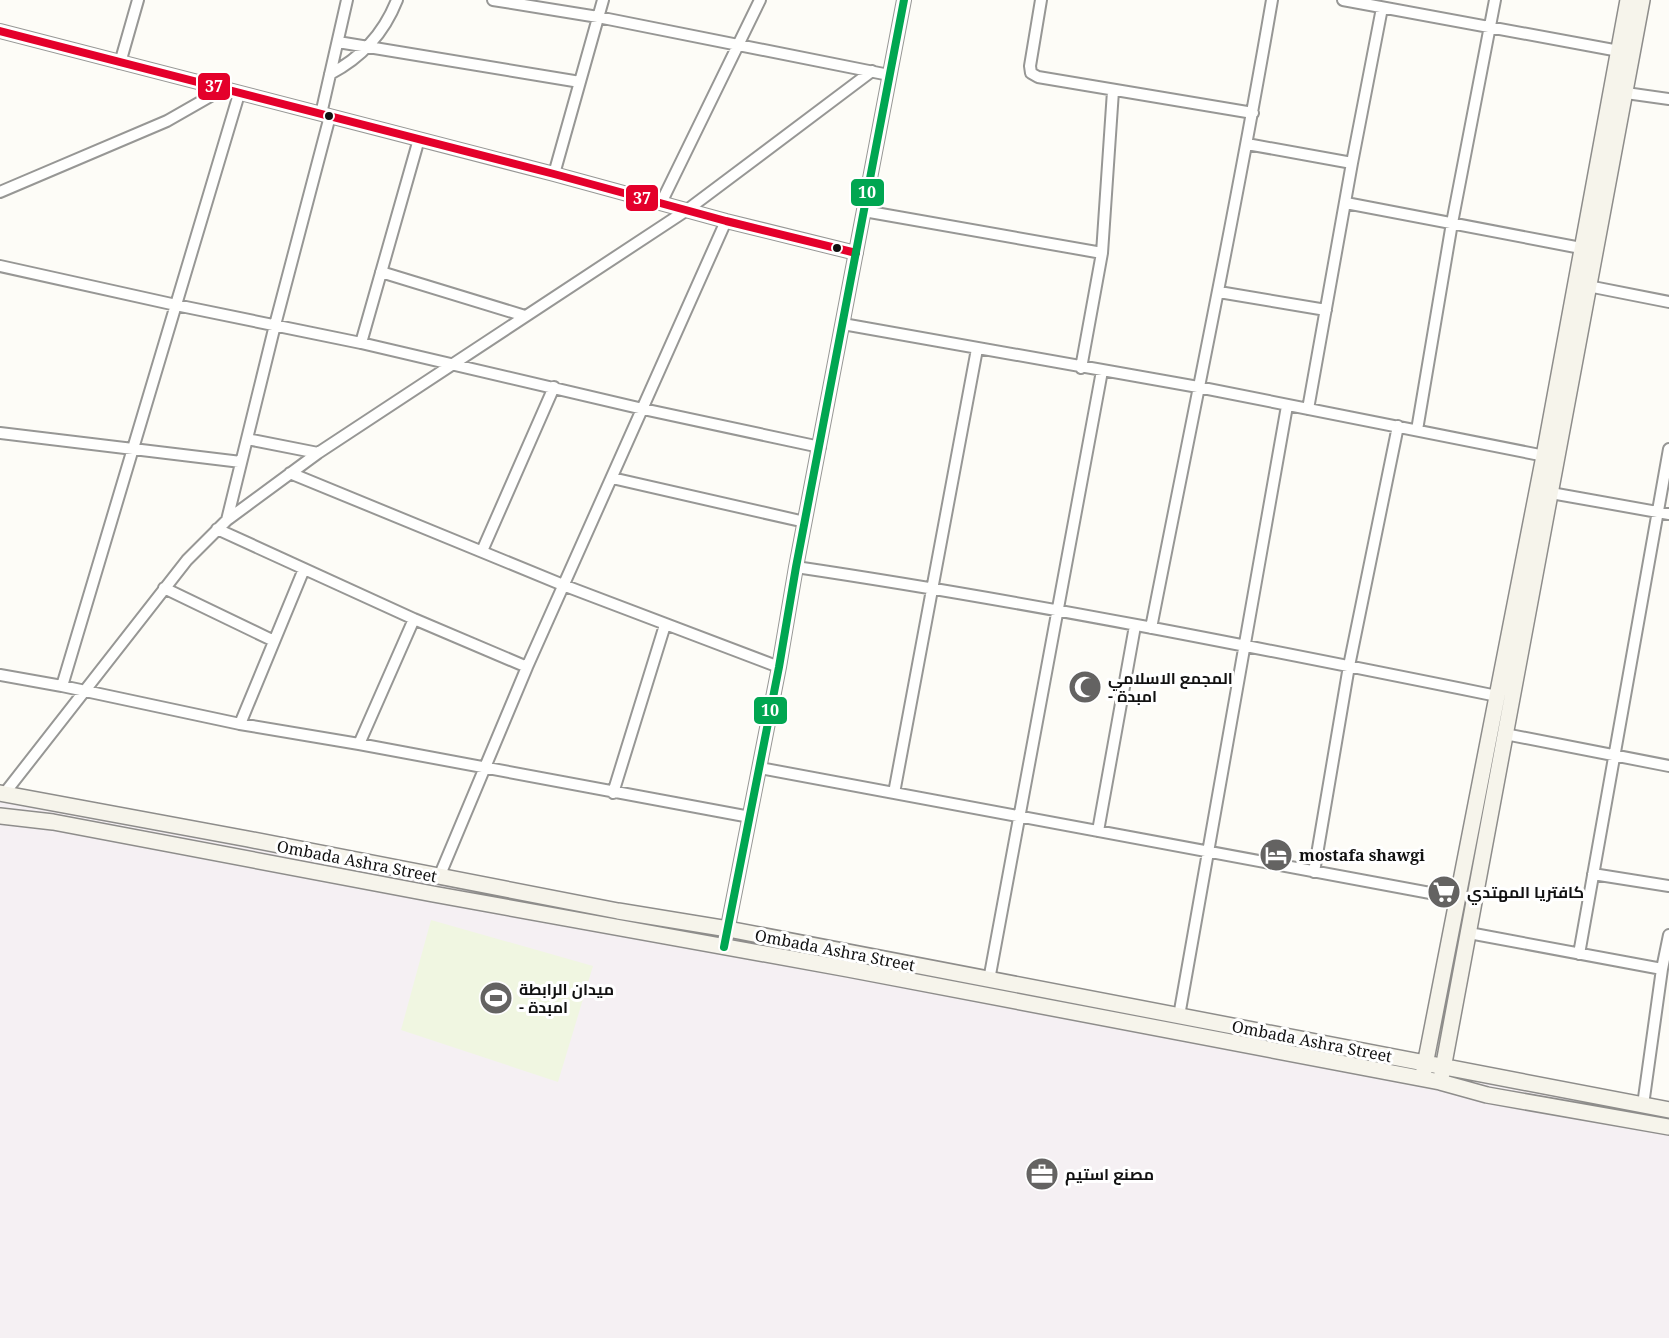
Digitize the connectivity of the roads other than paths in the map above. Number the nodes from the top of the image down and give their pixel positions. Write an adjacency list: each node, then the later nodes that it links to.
1 (138, 0): 23 (street)
2 (347, 0): 19 (street)
3 (397, 0): 21 (street)
4 (493, 0): 14 (street)
5 (603, 0): 16 (street)
6 (760, 0): 20 (street)
7 (904, 0): 26 (street)
8 (1041, 0): 29 (street)
9 (1272, 0): 33 (street)
10 (1343, 0): 15 (street)
11 (1495, 0): 17 (street)
12 (1628, 0): 22 (main road)
13 (1642, 0): 30 (main road)
14 (516, 2): 16 (street)
15 (1382, 8): 17 (street); 37 (street)
16 (598, 17): 20 (street); 27 (street)
17 (1491, 27): 22 (street); 45 (street)
18 (0, 33): 23 (street)
19 (338, 42): 21 (street); 25 (street)
20 (738, 44): 24 (street); 40 (street)
21 (367, 47): 25 (street); 27 (street)
22 (1619, 51): 30 (main road)
23 (120, 63): 28 (street)
24 (872, 71): 26 (street); 42 (street)
25 (330, 74): 34 (street)
26 (889, 75): 43 (street)
27 (580, 82): 38 (street)
28 (223, 89): 31 (street); 39 (street)
29 (1113, 91): 33 (street); 48 (street)
30 (1619, 92): 32 (street); 46 (main road); 51 (main road)
31 (239, 94): 34 (street); 54 (street)
32 (1669, 99)
33 (1253, 113): 36 (street)
34 (325, 115): 35 (street); 58 (street)
35 (419, 139): 38 (street); 50 (street)
36 (1247, 144): 37 (street); 52 (street)
37 (1352, 164): 41 (street)
38 (554, 174): 40 (street)
39 (0, 192)
40 (661, 203): 42 (street)
41 (1346, 203): 45 (street); 55 (street)
42 (687, 210): 44 (street); 56 (street)
43 (864, 211): 47 (street); 48 (street)
44 (726, 221): 47 (street); 67 (street)
45 (1452, 224): 46 (street); 70 (street)
46 (1581, 248): 77 (main road)
47 (856, 253): 57 (street)
48 (1102, 253): 62 (street)
49 (0, 266): 54 (street)
50 (381, 272): 56 (street); 59 (street)
51 (1588, 286): 53 (street); 77 (main road)
52 (1219, 292): 55 (street); 65 (street)
53 (1669, 302)
54 (176, 305): 58 (street); 74 (street)
55 (1326, 310): 68 (street)
56 (525, 316): 61 (street)
57 (843, 324): 60 (street); 73 (street)
58 (275, 325): 59 (street); 72 (street)
59 (361, 343): 61 (street)
60 (977, 349): 62 (street); 91 (street)
61 (454, 364): 64 (street); 76 (street)
62 (1081, 368): 63 (street)
63 (1102, 371): 65 (street); 93 (street)
64 (554, 387): 67 (street); 87 (street)
65 (1198, 387): 66 (street); 97 (street)
66 (1287, 406): 68 (street); 100 (street)
67 (643, 409): 73 (street); 80 (street)
68 (1308, 409): 69 (street)
69 (1398, 426): 70 (street); 101 (street)
70 (1417, 430): 77 (street)
71 (0, 433): 74 (street)
72 (247, 440): 76 (street); 78 (street)
73 (820, 447): 85 (street)
74 (132, 449): 78 (street); 105 (street)
75 (1669, 449): 82 (street)
76 (318, 453): 79 (street)
77 (1550, 457): 81 (main road); 98 (main road)
78 (241, 462): 84 (street)
79 (290, 473): 84 (street); 87 (street)
80 (612, 477): 85 (street); 90 (street)
81 (1551, 493): 82 (street); 98 (main road)
82 (1657, 512): 83 (street); 111 (street)
83 (1669, 514)
84 (227, 520): 86 (street)
85 (805, 522): 88 (street)
86 (217, 528): 89 (street); 92 (street)
87 (482, 551): 90 (street)
88 (796, 567): 91 (street); 103 (street)
89 (304, 568): 94 (street); 99 (street)
90 (563, 585): 95 (street); 102 (street)
91 (933, 587): 93 (street); 117 (street)
92 (164, 588): 99 (street); 106 (street)
93 (1057, 611): 96 (street); 119 (street)
94 (414, 619): 102 (street); 110 (street)
95 (665, 625): 103 (street); 116 (street)
96 (1135, 626): 97 (street); 121 (street)
97 (1151, 628): 100 (street)
98 (1516, 639): 107 (main road); 109 (main road)
99 (274, 641): 108 (street)
100 (1245, 645): 101 (street); 122 (street)
101 (1349, 666): 107 (street); 123 (street)
102 (527, 667): 113 (street)
103 (779, 668): 114 (street)
104 (0, 675): 105 (street)
105 (62, 686): 106 (street)
106 (85, 691): 108 (street); 115 (street)
107 (1497, 696): 127 (main road)
108 (240, 724): 110 (street)
109 (1505, 735): 111 (street); 129 (main road)
110 (359, 744): 113 (street)
111 (1614, 755): 112 (street); 124 (street)
112 (1669, 766)
113 (483, 768): 116 (street); 125 (street)
114 (760, 768): 117 (street); 120 (street)
115 (2, 793): 125 (main road, Ombada Ashra Street)
116 (613, 793): 120 (street)
117 (894, 793): 119 (street)
118 (0, 816): 131 (main road, Ombada Ashra Street)
119 (1019, 817): 121 (street); 134 (street)
120 (750, 818): 128 (street)
121 (1098, 831): 122 (street)
122 (1208, 851): 123 (street); 135 (street)
123 (1314, 872): 127 (street)
124 (1593, 874): 126 (street); 132 (street)
125 (439, 877): 128 (main road, Ombada Ashra Street)
126 (1669, 886)
127 (1457, 898): 136 (main road)
128 (728, 929): 131 (street); 134 (main road, Ombada Ashra Street)
129 (1469, 933): 132 (street); 137 (main road)
130 (1669, 934): 133 (street)
131 (724, 947): 138 (main road, Ombada Ashra Street)
132 (1579, 954): 133 (street)
133 (1662, 969): 140 (street)
134 (989, 980): 135 (main road, Ombada Ashra Street)
135 (1179, 1016): 136 (main road, Ombada Ashra Street)
136 (1425, 1062): 137 (main road, Ombada Ashra Street); 138 (main road)
137 (1444, 1066): 139 (main road); 140 (main road, Ombada Ashra Street)
138 (1422, 1079): 139 (main road, Ombada Ashra Street)
139 (1440, 1082): 142 (main road, Ombada Ashra Street)
140 (1643, 1105): 141 (main road, Ombada Ashra Street)
141 (1669, 1110)
142 (1669, 1127)

